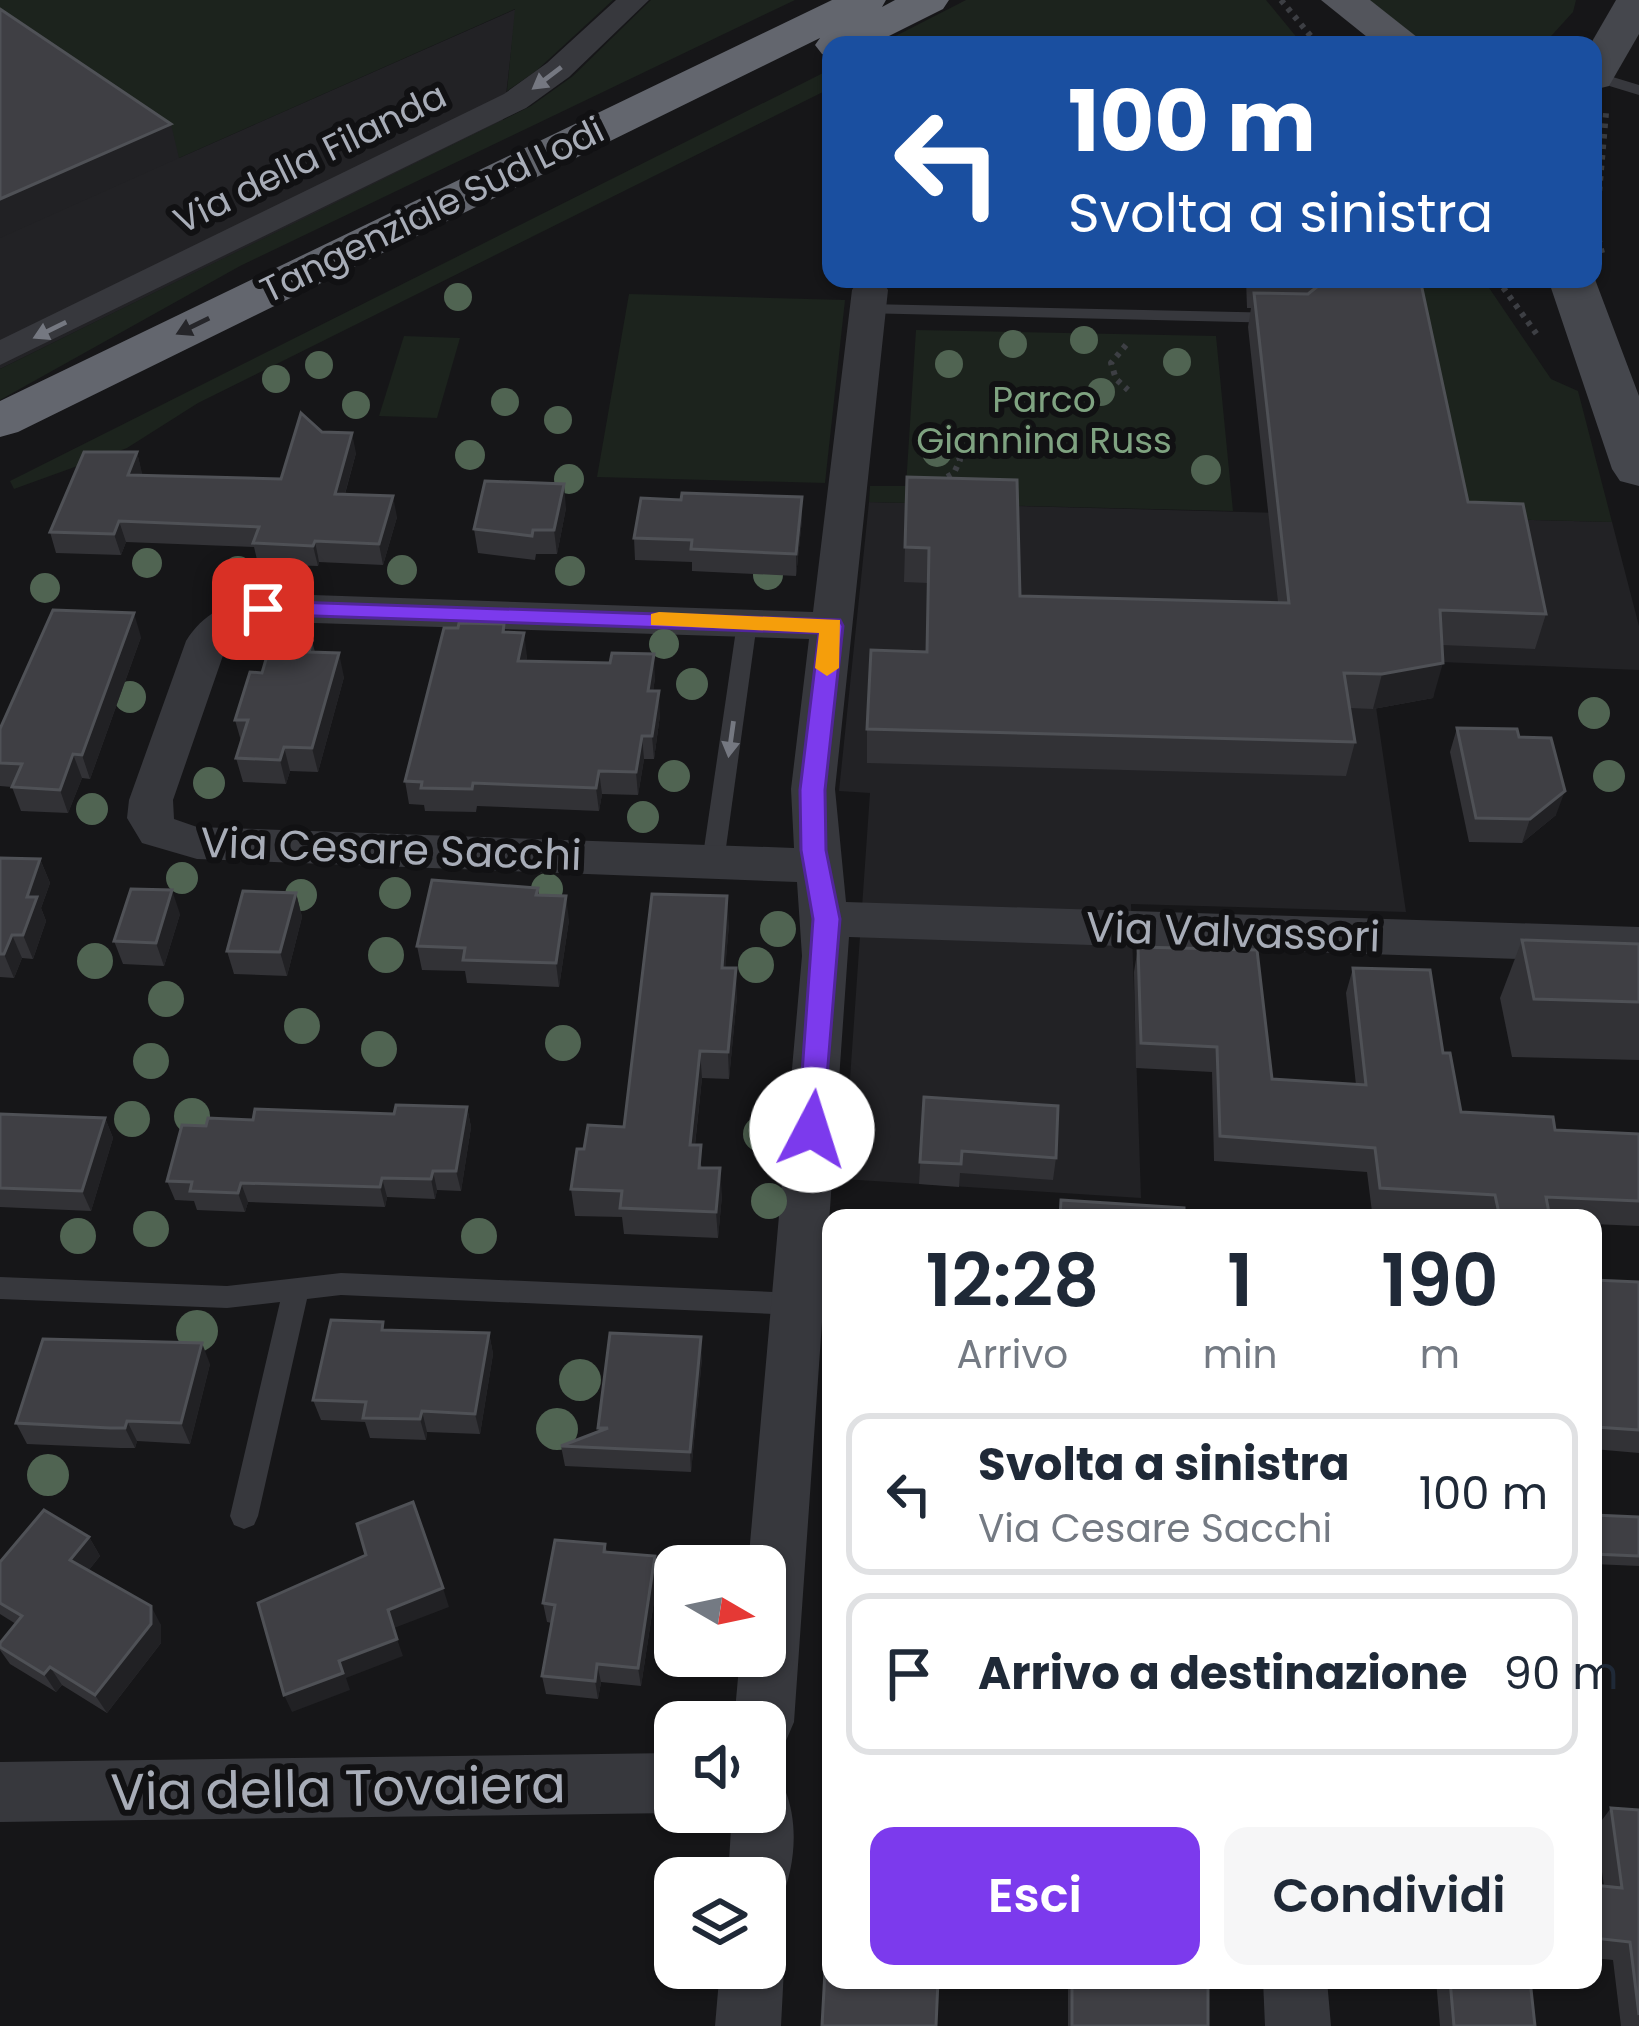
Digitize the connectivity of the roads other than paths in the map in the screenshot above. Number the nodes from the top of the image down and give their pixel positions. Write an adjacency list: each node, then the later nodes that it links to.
1 (634, 0): 22 (street, Via della Filanda, one-way to 22)
2 (813, 0): 17 (highway)
3 (865, 0): 17 (highway, Tangenziale Sud Lodi)
4 (928, 0): 9 (highway)
5 (1307, 0): 10 (main road)
6 (1342, 0): 11 (main road)
7 (1600, 0): 12 (street)
8 (1637, 0): 14 (street)
9 (854, 36)
10 (1337, 36)
11 (1392, 36)
12 (1577, 36)
13 (822, 52): 25 (highway)
14 (1602, 76)
15 (1602, 78): 16 (lane)
16 (1639, 90)
17 (280, 284): 24 (highway, Tangenziale Sud Lodi, one-way to 24)
18 (1538, 288): 23 (street)
19 (1591, 288): 23 (street)
20 (868, 299): 21 (lane); 28 (street)
21 (1302, 319)
22 (0, 354)
23 (1606, 380): 26 (street)
24 (0, 421)
25 (0, 462)
26 (1639, 469)
27 (747, 623): 28 (street, Via Cesare Sacchi); 29 (lane, one-way to 29); 29 (street, Via Cesare Sacchi)
28 (832, 626): 30 (street)
29 (713, 862): 30 (street, Via Cesare Sacchi)
30 (817, 866): 31 (street)
31 (826, 919): 32 (street, Via Valvassori); 35 (street)
32 (1639, 945)
33 (0, 1288): 34 (lane)
34 (296, 1289): 35 (lane); 36 (lane)
35 (798, 1304): 37 (street)
36 (244, 1516)
37 (766, 1701)
38 (654, 1783): 39 (street, Via della Tovaiera)
39 (0, 1792)
40 (751, 1989): 42 (street)
41 (1295, 1989): 43 (street)
42 (748, 2026)
43 (1298, 2026)

